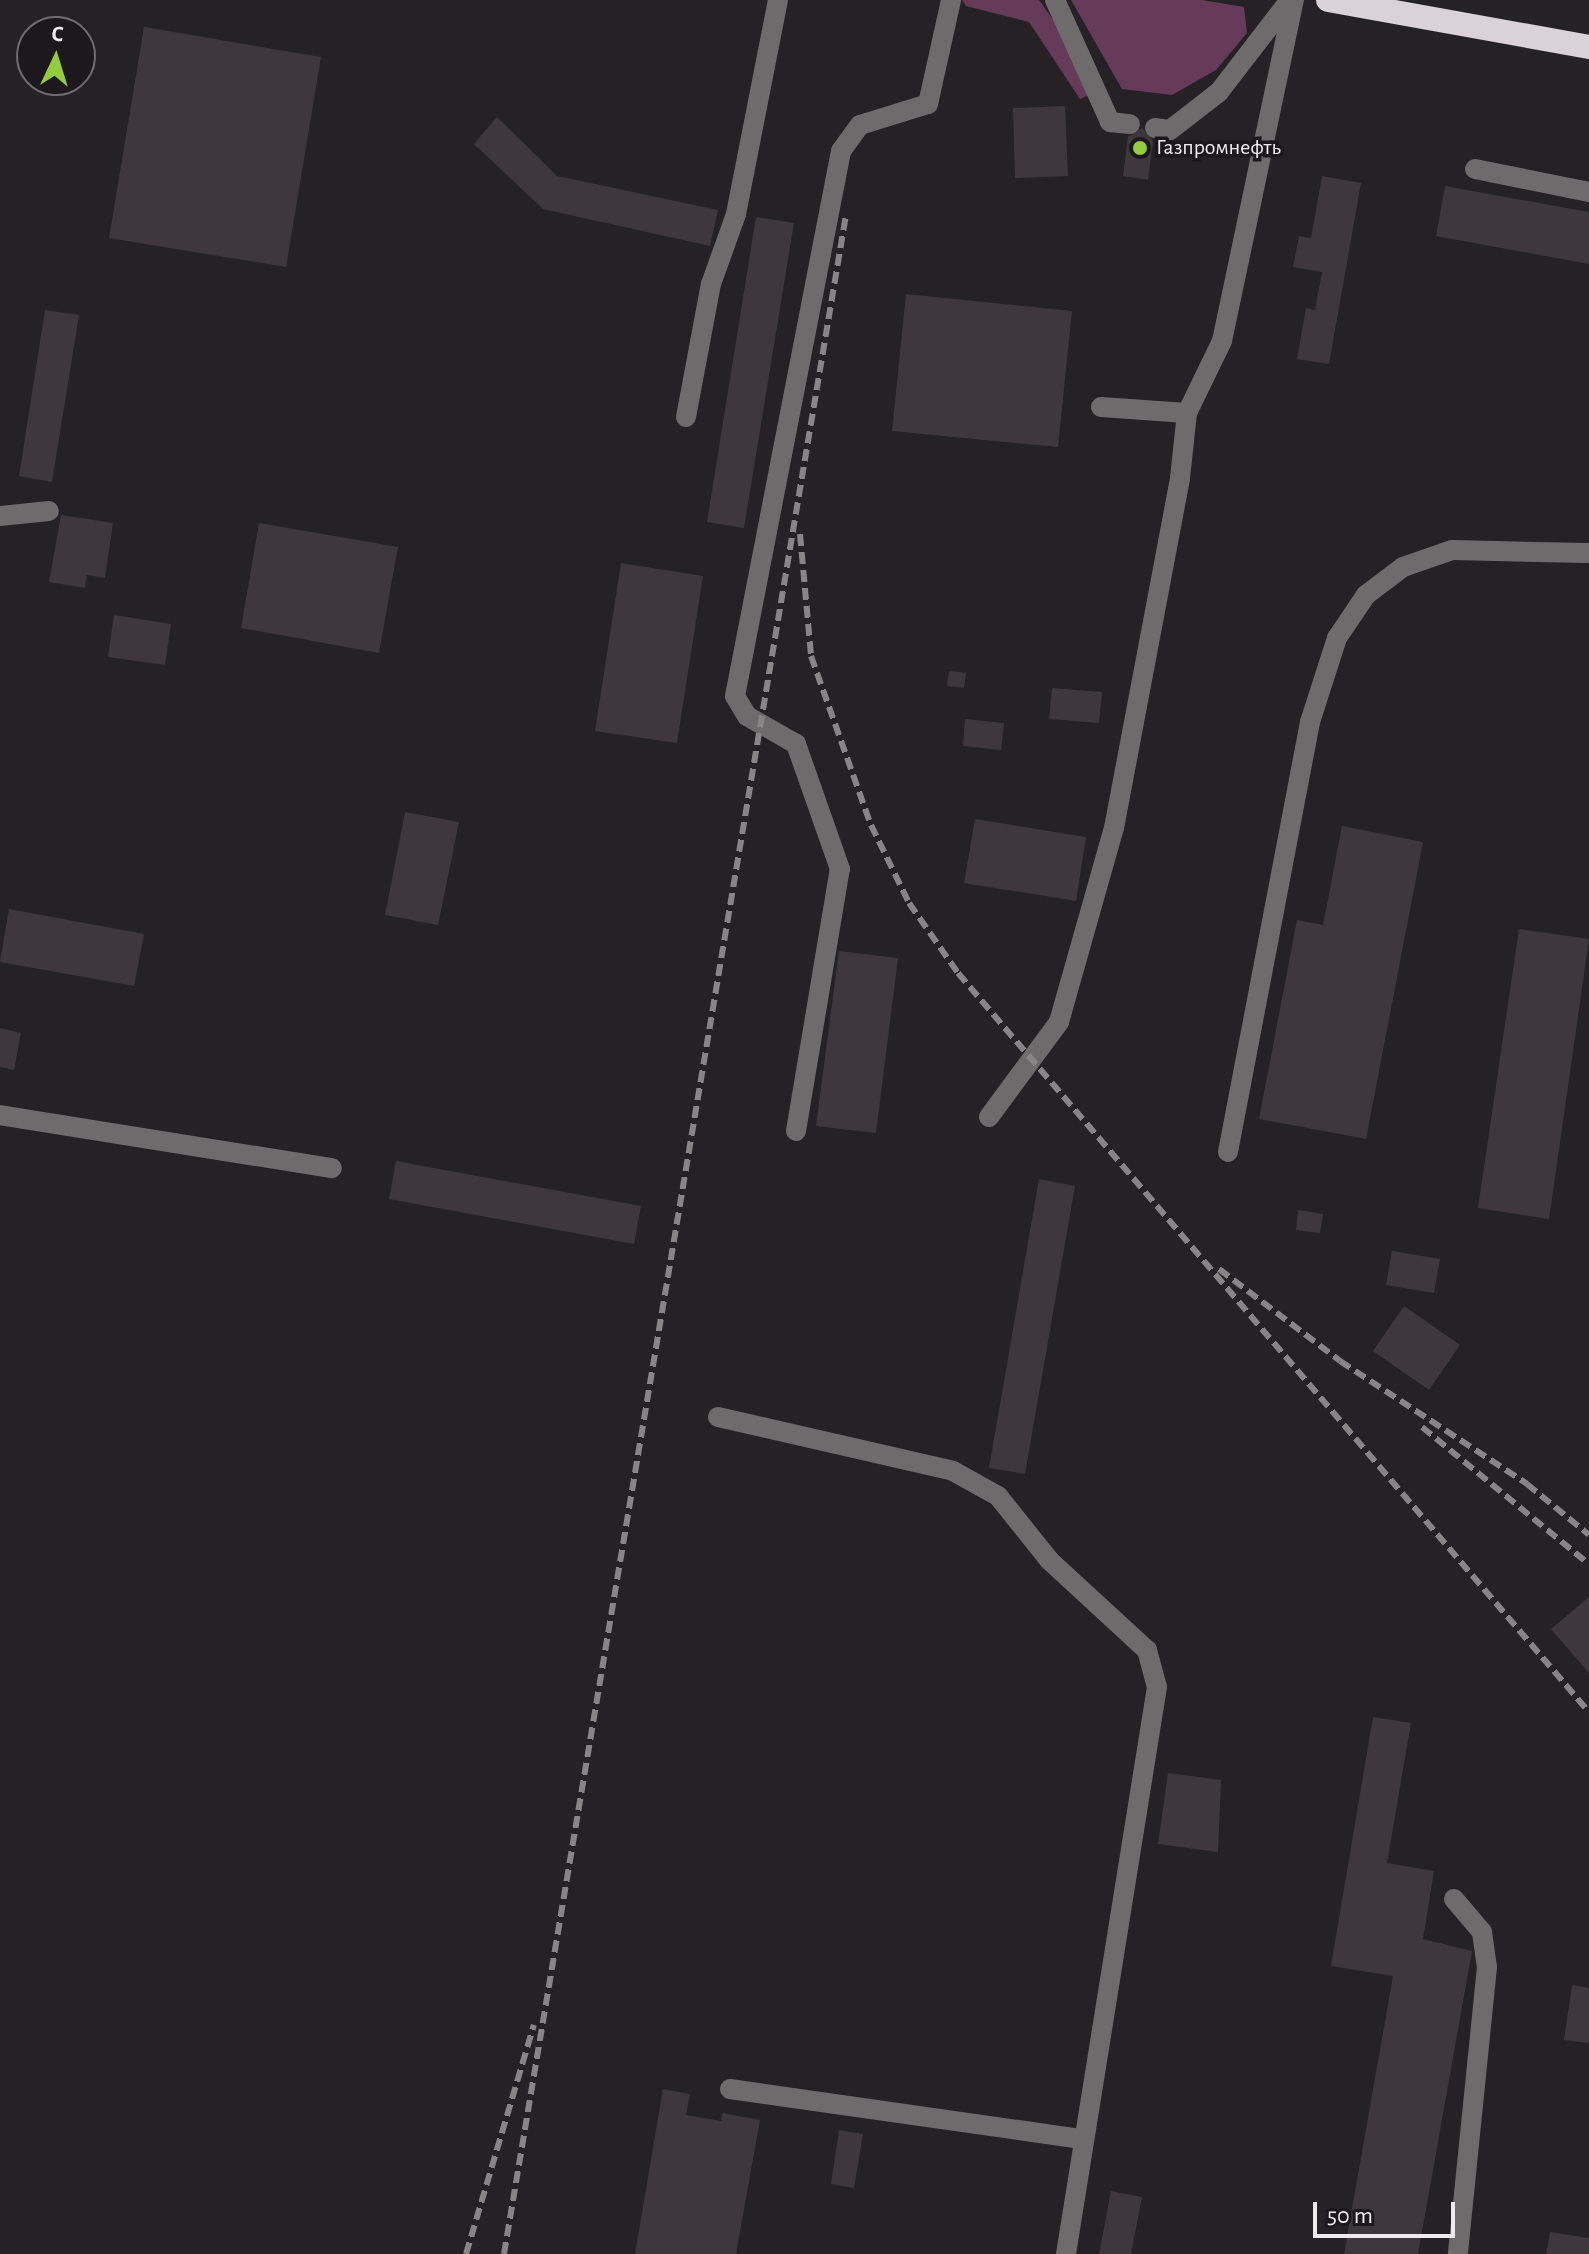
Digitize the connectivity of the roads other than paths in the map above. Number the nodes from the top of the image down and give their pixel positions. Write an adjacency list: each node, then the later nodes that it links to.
1 (778, 0): 13 (lane)
2 (951, 0): 19 (lane)
3 (1055, 0): 7 (lane)
4 (1292, 0): 8 (lane); 12 (lane)
5 (1328, 0): 6 (highway)
6 (1589, 47)
7 (1130, 124)
8 (1155, 128)
9 (1475, 169): 10 (lane)
10 (1589, 192)
11 (1101, 407): 12 (lane)
12 (1187, 413): 18 (lane)
13 (686, 417)
14 (49, 511): 15 (lane)
15 (0, 516)
16 (1589, 553): 20 (lane)
17 (0, 1115): 21 (lane)
18 (989, 1117)
19 (796, 1131)
20 (1228, 1152)
21 (332, 1168)
22 (718, 1417): 25 (lane)
23 (1454, 1899): 27 (lane)
24 (730, 2089): 25 (lane)
25 (1083, 2139): 26 (lane)
26 (1066, 2254)
27 (1458, 2254)

